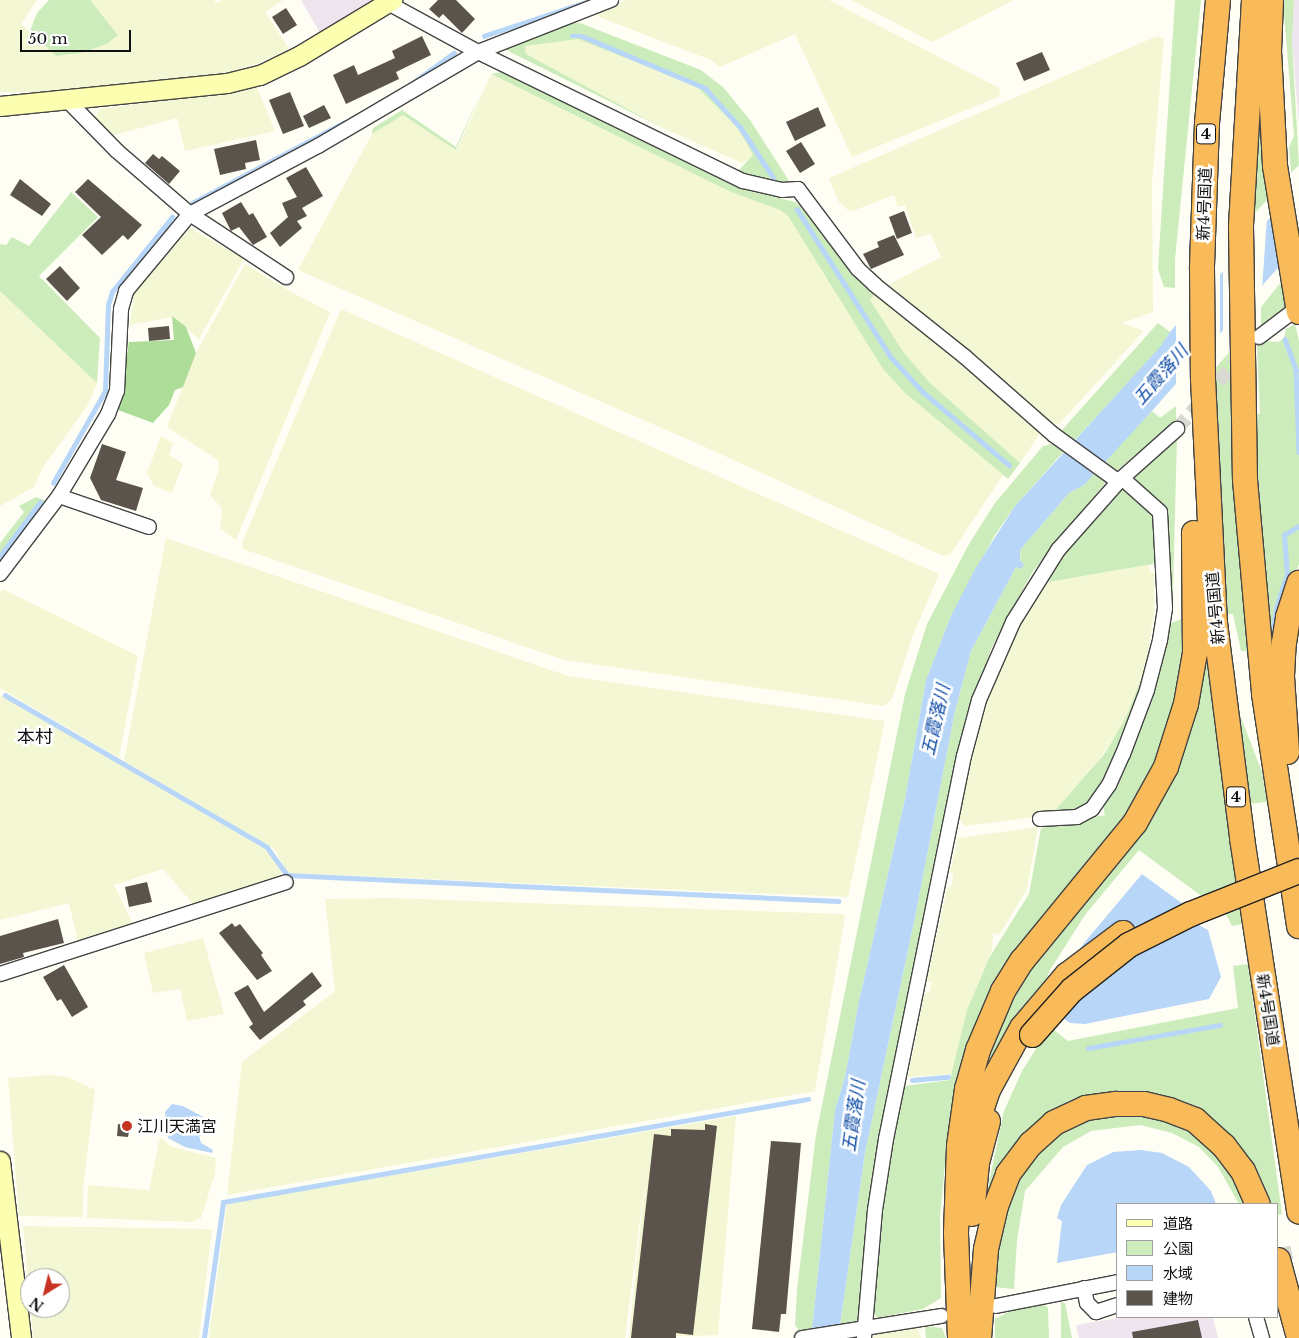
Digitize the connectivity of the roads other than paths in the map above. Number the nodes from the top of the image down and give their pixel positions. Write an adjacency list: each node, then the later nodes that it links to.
1 (611, 0): 6 (street)
2 (1218, 0): 13 (highway, 新4号国道 / 4)
3 (1254, 0): 12 (highway)
4 (1271, 0): 11 (highway)
5 (390, 2): 6 (street); 7 (street)
6 (478, 52): 9 (street); 15 (street)
7 (68, 101): 8 (street); 9 (street)
8 (0, 106)
9 (190, 214): 10 (street); 16 (street)
10 (286, 277)
11 (1295, 312): 12 (street)
12 (1250, 337): 25 (highway)
13 (1203, 379): 29 (highway); 31 (highway, 新4号国道 / 4)
14 (1176, 429): 15 (street)
15 (1120, 480): 20 (street); 40 (street)
16 (59, 496): 17 (street); 18 (street)
17 (149, 527)
18 (0, 574)
19 (1299, 584): 21 (highway)
20 (1040, 819)
21 (1299, 846)
22 (1299, 857): 27 (highway)
23 (1299, 871): 27 (highway, bridge)
24 (286, 882): 26 (street)
25 (1299, 926)
26 (0, 974)
27 (1027, 1031): 29 (highway); 44 (highway)
28 (0, 1161): 32 (street)
29 (958, 1203): 43 (highway)
30 (1258, 1203): 44 (highway)
31 (1299, 1212)
32 (3, 1225): 41 (street)
33 (1279, 1264): 46 (highway)
34 (1116, 1282): 35 (street)
35 (1084, 1288): 36 (street); 37 (street)
36 (996, 1306)
37 (1116, 1306)
38 (941, 1316): 40 (street)
39 (1256, 1318): 45 (street)
40 (860, 1332): 42 (street)
41 (21, 1338)
42 (802, 1338)
43 (960, 1338)
44 (978, 1338)
45 (1262, 1338)
46 (1299, 1338)

